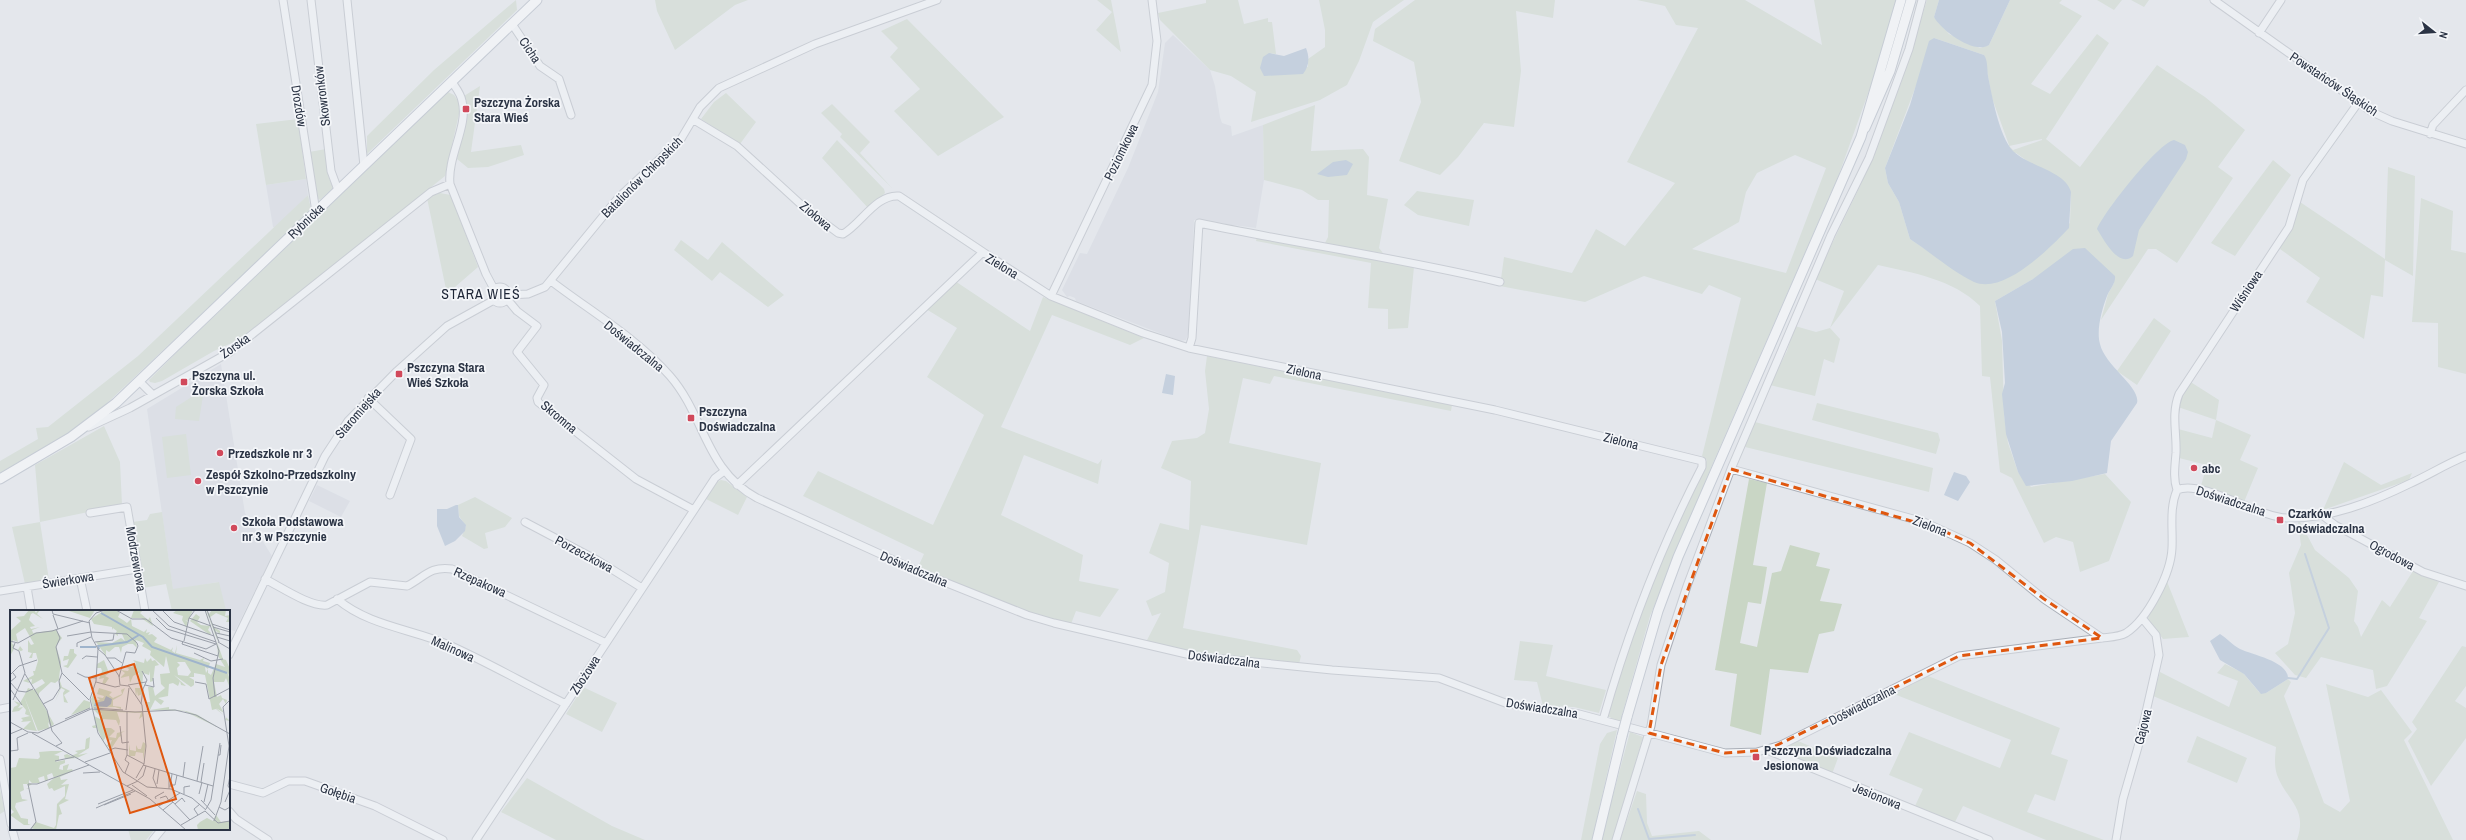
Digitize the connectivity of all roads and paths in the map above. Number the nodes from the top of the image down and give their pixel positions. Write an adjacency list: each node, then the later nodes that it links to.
1 (283, 0): 25 (street, Drozdów)
2 (311, 0): 24 (street, Skowronków)
3 (348, 0): 22 (street)
4 (537, 0): 12 (main road, Rybnicka)
5 (937, 0): 18 (street, Batalionów Chłopskich)
6 (1152, 0): 30 (street, Poziomkowa)
7 (1901, 0): 20 (main road)
8 (1911, 0): 20 (main road)
9 (1922, 0): 39 (street)
10 (2214, 0): 13 (street, Powstańców Śląskich)
11 (2280, 0): 13 (street)
12 (512, 24): 14 (main road, Rybnicka); 17 (street, Cicha)
13 (2260, 33): 16 (street, Powstańców Śląskich)
14 (452, 82): 22 (main road, Rybnicka); 23 (street)
15 (2466, 90): 19 (street)
16 (2358, 104): 19 (street, Powstańców Śląskich); 43 (street, Wiśniowa)
17 (571, 115)
18 (694, 120): 26 (street, Ziołowa); 27 (street, Batalionów Chłopskich)
19 (2430, 134): 21 (street, Powstańców Śląskich)
20 (1861, 136): 82 (main road, bridge)
21 (2466, 144)
22 (364, 166): 24 (main road, Rybnicka)
23 (450, 184): 29 (street); 35 (street, Żorska)
24 (338, 190): 25 (main road, Rybnicka)
25 (316, 212): 34 (main road, Rybnicka)
26 (983, 252): 30 (street, Zielona); 42 (street, Zielona)
27 (551, 281): 31 (street, Batalionów Chłopskich); 40 (street, Doświadczalna)
28 (1500, 282): 33 (street)
29 (494, 289): 31 (street); 32 (street)
30 (1051, 296): 33 (street, Zielona)
31 (508, 297): 32 (street); 45 (street, Skromna)
32 (494, 300): 36 (street, Staromiejska)
33 (1189, 348): 67 (street, Zielona)
34 (139, 381): 35 (street); 37 (main road, Rybnicka)
35 (152, 394): 37 (street, Żorska)
36 (368, 398): 44 (street); 51 (street, Staromiejska)
37 (71, 437): 41 (main road, Żorska)
38 (2466, 456): 47 (street, Doświadczalna)
39 (1731, 469): 61 (street, Zielona); 68 (street)
40 (724, 472): 42 (street, Doświadczalna); 45 (street, Zbożowa)
41 (0, 479)
42 (737, 485): 67 (street, Doświadczalna)
43 (2177, 490): 47 (street, Doświadczalna); 60 (street, Doświadczalna)
44 (390, 495)
45 (694, 510): 54 (street, Zbożowa)
46 (90, 513): 49 (street, Modrzewiowa)
47 (2322, 515): 52 (street, Ogrodowa)
48 (525, 522): 54 (street, Porzeczkowa)
49 (136, 569): 50 (street, Świerkowa); 59 (street, Modrzewiowa)
50 (80, 578): 53 (street, Świerkowa); 58 (street)
51 (265, 579): 56 (street, Rzepakowa); 63 (street, Staromiejska)
52 (2466, 586)
53 (26, 587): 55 (street, Świerkowa); 57 (street)
54 (642, 588): 62 (street, Zbożowa)
55 (0, 591)
56 (337, 599): 62 (street, Rzepakowa); 64 (street, Malinowa)
57 (31, 610)
58 (87, 610)
59 (145, 610)
60 (2142, 618): 61 (street, Doświadczalna); 85 (street, Gajowa)
61 (2102, 638): 69 (street, Doświadczalna)
62 (606, 643): 64 (street, Zbożowa)
63 (230, 653)
64 (566, 704): 81 (street, Zbożowa)
65 (10, 707): 66 (street)
66 (0, 709)
67 (1603, 720): 68 (street, Doświadczalna)
68 (1649, 733): 69 (street, Doświadczalna); 83 (street)
69 (1767, 750): 84 (street, Jesionowa)
70 (0, 759): 72 (street)
71 (230, 784): 80 (street, Gołębia)
72 (10, 812)
73 (230, 812): 76 (street)
74 (13, 830): 77 (street)
75 (161, 830): 78 (street)
76 (256, 837): 79 (street)
77 (15, 840)
78 (153, 840)
79 (268, 840)
80 (443, 840)
81 (476, 840)
82 (1597, 840)
83 (1616, 840)
84 (1989, 840)
85 (2116, 840)

